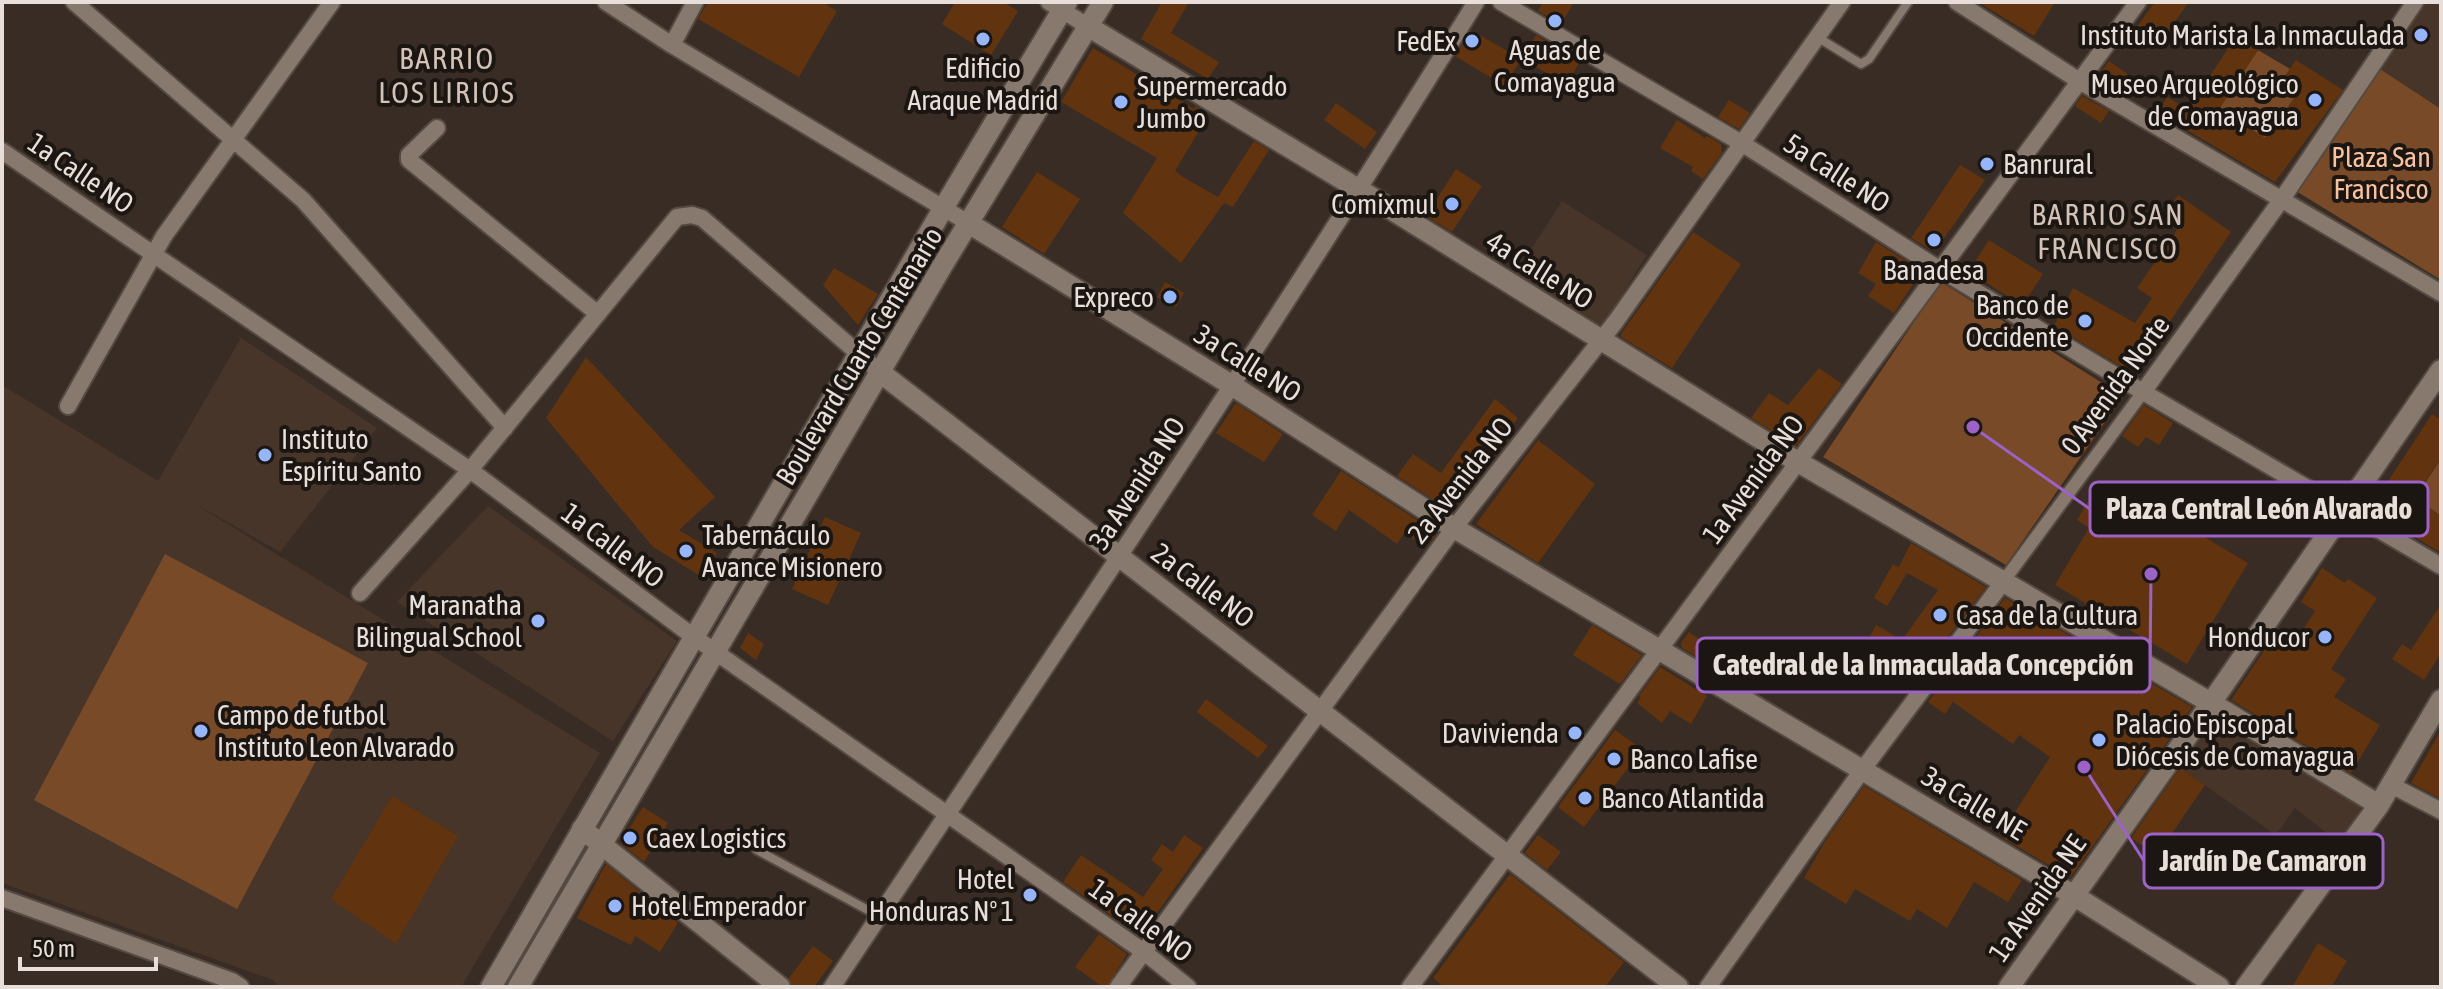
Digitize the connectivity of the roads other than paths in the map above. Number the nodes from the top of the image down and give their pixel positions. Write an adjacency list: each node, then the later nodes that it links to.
1 (74, 2): 19 (street)
2 (332, 2): 19 (street)
3 (606, 2): 16 (street, 3a Calle NO)
4 (695, 2): 16 (street)
5 (1103, 2): 14 (street, Boulevard Cuarto Centenario)
6 (1476, 2): 22 (street, 3a Avenida NO)
7 (1501, 2): 20 (street, 5a Calle NO)
8 (1842, 2): 15 (street, 2a Avenida NO)
9 (1908, 2): 15 (lane)
10 (1957, 2): 17 (street)
11 (2138, 2): 17 (street, 1a Avenida NO)
12 (2415, 2): 23 (street, 0 Avenida Norte)
13 (1059, 5): 14 (street, 4a Calle NO); 24 (street, Boulevard Cuarto Centenario)
14 (1089, 27): 22 (street, 4a Calle NO); 25 (street, Boulevard Cuarto Centenario)
15 (1817, 37): 20 (street, 2a Avenida NO)
16 (672, 45): 24 (street, 3a Calle NO)
17 (2081, 82): 23 (street); 27 (street, 1a Avenida NO)
18 (437, 128): 29 (street)
19 (233, 140): 26 (street); 37 (street)
20 (1743, 144): 27 (street, 5a Calle NO); 30 (street, 2a Avenida NO)
21 (2, 151): 26 (street, 1a Calle NO)
22 (1360, 190): 30 (street, 4a Calle NO); 34 (street, 3a Avenida NO)
23 (2282, 199): 28 (street); 35 (street, 0 Avenida Norte)
24 (944, 207): 25 (street, 3a Calle NO); 31 (street, Boulevard Cuarto Centenario)
25 (970, 224): 33 (street, Boulevard Cuarto Centenario); 34 (street, 3a Calle NO)
26 (154, 254): 36 (street); 39 (street, 1a Calle NO)
27 (1939, 269): 35 (street, 5a Calle NO); 38 (street, 1a Avenida NO)
28 (2441, 293)
29 (598, 314): 31 (street, 2a Calle NO); 37 (street)
30 (1601, 341): 38 (street, 4a Calle NO); 41 (street, 2a Avenida NO)
31 (859, 356): 33 (street, 2a Calle NO); 46 (street, Boulevard Cuarto Centenario)
32 (2441, 370): 40 (street, 1a Avenida NE)
33 (881, 373): 42 (street, 2a Calle NO); 48 (street, Boulevard Cuarto Centenario)
34 (1233, 386): 41 (street, 3a Calle NO); 42 (street, 3a Avenida NO)
35 (2143, 392): 40 (street, 5a Calle NO); 44 (street, 0 Avenida Norte)
36 (68, 406)
37 (505, 428): 39 (street)
38 (1798, 462): 44 (street, 4a Calle NO); 47 (street, 1a Avenida NO)
39 (470, 470): 45 (street); 46 (street, 1a Calle NO)
40 (2345, 508): 43 (street, 5a Calle NO); 50 (street, 1a Avenida NE)
41 (1454, 528): 47 (street, 3a Calle NO); 51 (street, 2a Avenida NO)
42 (1120, 557): 51 (street, 2a Calle NO); 56 (street, 3a Avenida NO)
43 (2441, 566)
44 (2003, 582): 50 (street, 4a Calle NO); 52 (street, 0 Avenida Norte)
45 (360, 593)
46 (694, 637): 48 (street, 1a Calle NO); 57 (street, Boulevard Cuarto Centenario)
47 (1661, 648): 52 (street, 3a Calle NO); 60 (street, 1a Avenida NO)
48 (716, 653): 56 (street, 1a Calle NO); 58 (street, Boulevard Cuarto Centenario)
49 (2441, 700): 53 (street)
50 (2211, 703): 54 (street, 4a Calle NO); 61 (street, 1a Avenida NE)
51 (1322, 712): 60 (street, 2a Calle NO); 64 (street, 2a Avenida NO)
52 (1863, 769): 61 (street, 3a Calle NE); 74 (street, 0 Avenida Norte)
53 (2391, 785): 54 (street); 55 (street)
54 (2379, 805): 77 (street)
55 (2441, 811)
56 (946, 815): 63 (street, 3a Avenida NO); 64 (street, 1a Calle NO)
57 (582, 829): 58 (street); 66 (street, Boulevard Cuarto Centenario)
58 (600, 844): 67 (street, Boulevard Cuarto Centenario); 68 (street)
59 (757, 850): 63 (lane)
60 (1509, 855): 72 (street, 1a Avenida NO); 73 (street, 2a Calle NO)
61 (2073, 895): 75 (street, 1a Avenida NE); 76 (street, 3a Calle NE)
62 (2, 898): 65 (street)
63 (879, 916): 69 (street, 3a Avenida NO)
64 (1144, 952): 70 (street, 2a Avenida NO); 71 (street, 1a Calle NO)
65 (241, 987)
66 (491, 987)
67 (518, 987)
68 (780, 987)
69 (832, 987)
70 (1118, 987)
71 (1188, 987)
72 (1410, 987)
73 (1678, 987)
74 (1708, 987)
75 (2009, 987)
76 (2219, 987)
77 (2246, 987)

